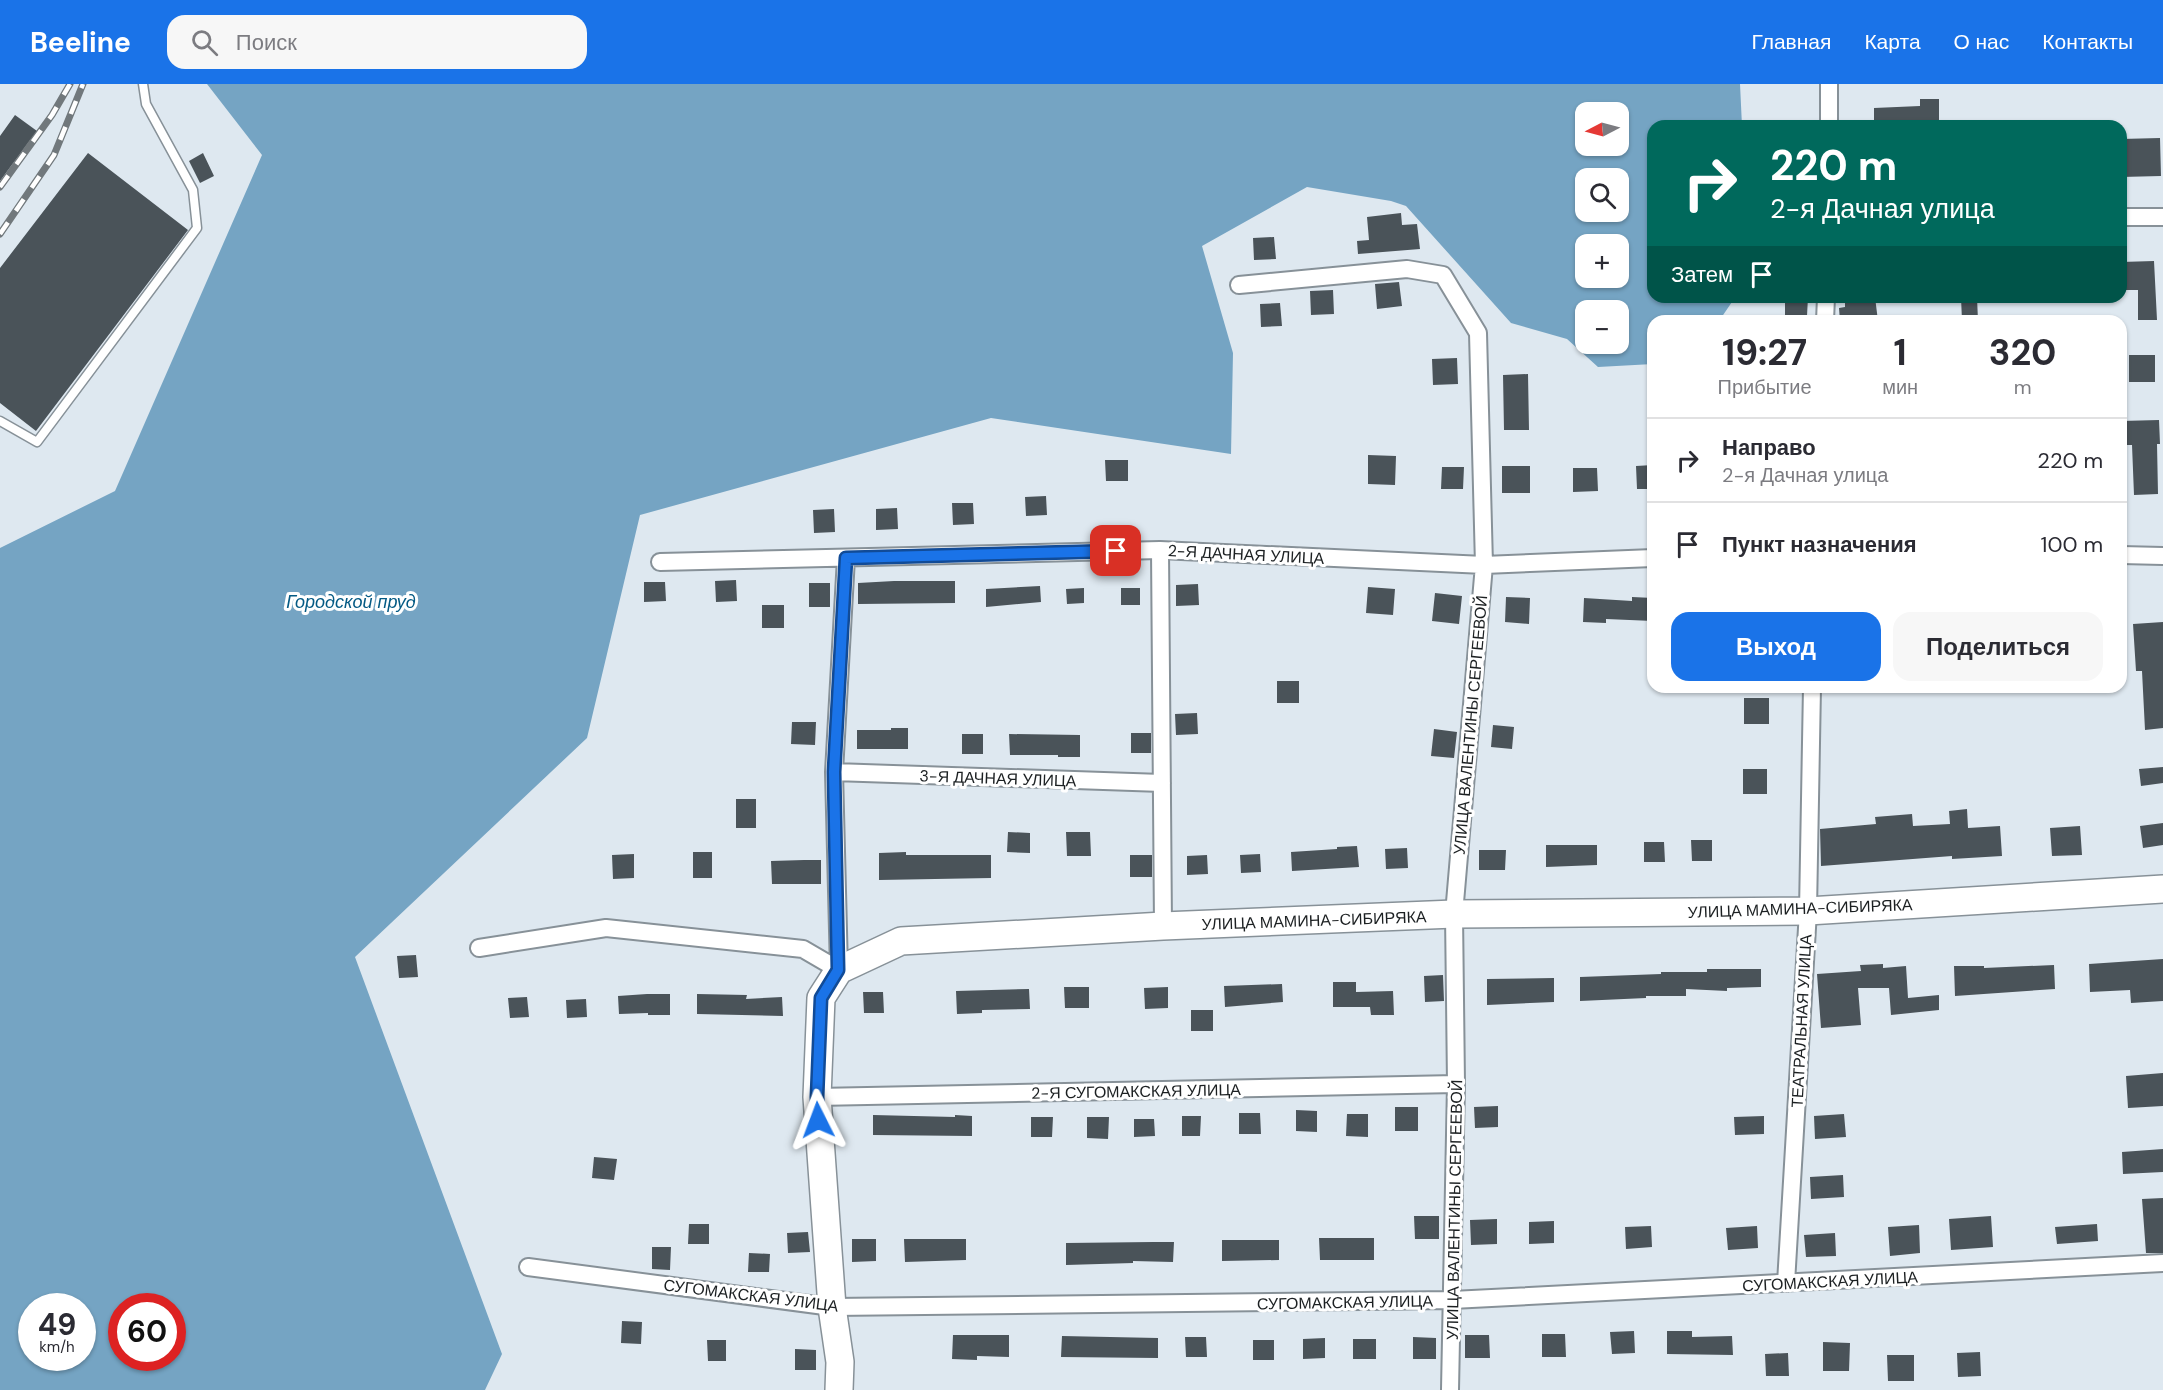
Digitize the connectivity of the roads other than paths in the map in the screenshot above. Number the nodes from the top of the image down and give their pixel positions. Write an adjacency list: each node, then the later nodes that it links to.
1 (143, 84): 7 (lane)
2 (1829, 84): 3 (street)
3 (1829, 120)
4 (2127, 217): 5 (street)
5 (2163, 217)
6 (1239, 285): 14 (street, УЛИЦА ВАЛЕНТИНЫ СЕРГЕЕВОЙ)
7 (0, 421)
8 (1160, 550): 11 (street, 2-Я ДАЧНАЯ УЛИЦА); 14 (street, 2-Я ДАЧНАЯ УЛИЦА); 17 (street)
9 (2127, 555): 10 (street)
10 (2163, 556)
11 (846, 558): 13 (street, 2-Я ДАЧНАЯ УЛИЦА); 16 (street)
12 (1647, 558): 14 (street, 2-Я ДАЧНАЯ УЛИЦА)
13 (660, 562)
14 (1484, 565): 20 (street, УЛИЦА ВАЛЕНТИНЫ СЕРГЕЕВОЙ)
15 (1812, 693): 19 (street, ТЕАТРАЛЬНАЯ УЛИЦА)
16 (834, 772): 17 (street, 3-Я ДАЧНАЯ УЛИЦА); 23 (street)
17 (1162, 783): 21 (street)
18 (2163, 889): 19 (main road, УЛИЦА МАМИНА-СИБИРЯКА)
19 (1808, 911): 20 (main road, УЛИЦА МАМИНА-СИБИРЯКА); 28 (street, ТЕАТРАЛЬНАЯ УЛИЦА)
20 (1454, 914): 21 (main road, УЛИЦА МАМИНА-СИБИРЯКА); 24 (street, УЛИЦА ВАЛЕНТИНЫ СЕРГЕЕВОЙ)
21 (1163, 926): 23 (main road, УЛИЦА МАМИНА-СИБИРЯКА)
22 (479, 948): 23 (street)
23 (838, 970): 25 (main road)
24 (1456, 1084): 25 (street, 2-Я СУГОМАКСКАЯ УЛИЦА); 29 (street, УЛИЦА ВАЛЕНТИНЫ СЕРГЕЕВОЙ)
25 (817, 1097): 30 (main road)
26 (2163, 1263): 28 (street, СУГОМАКСКАЯ УЛИЦА)
27 (528, 1267): 30 (street, СУГОМАКСКАЯ УЛИЦА)
28 (1786, 1283): 29 (street, СУГОМАКСКАЯ УЛИЦА)
29 (1452, 1300): 30 (street, СУГОМАКСКАЯ УЛИЦА); 32 (street, УЛИЦА ВАЛЕНТИНЫ СЕРГЕЕВОЙ)
30 (832, 1307): 31 (main road)
31 (839, 1390)
32 (1450, 1390)

